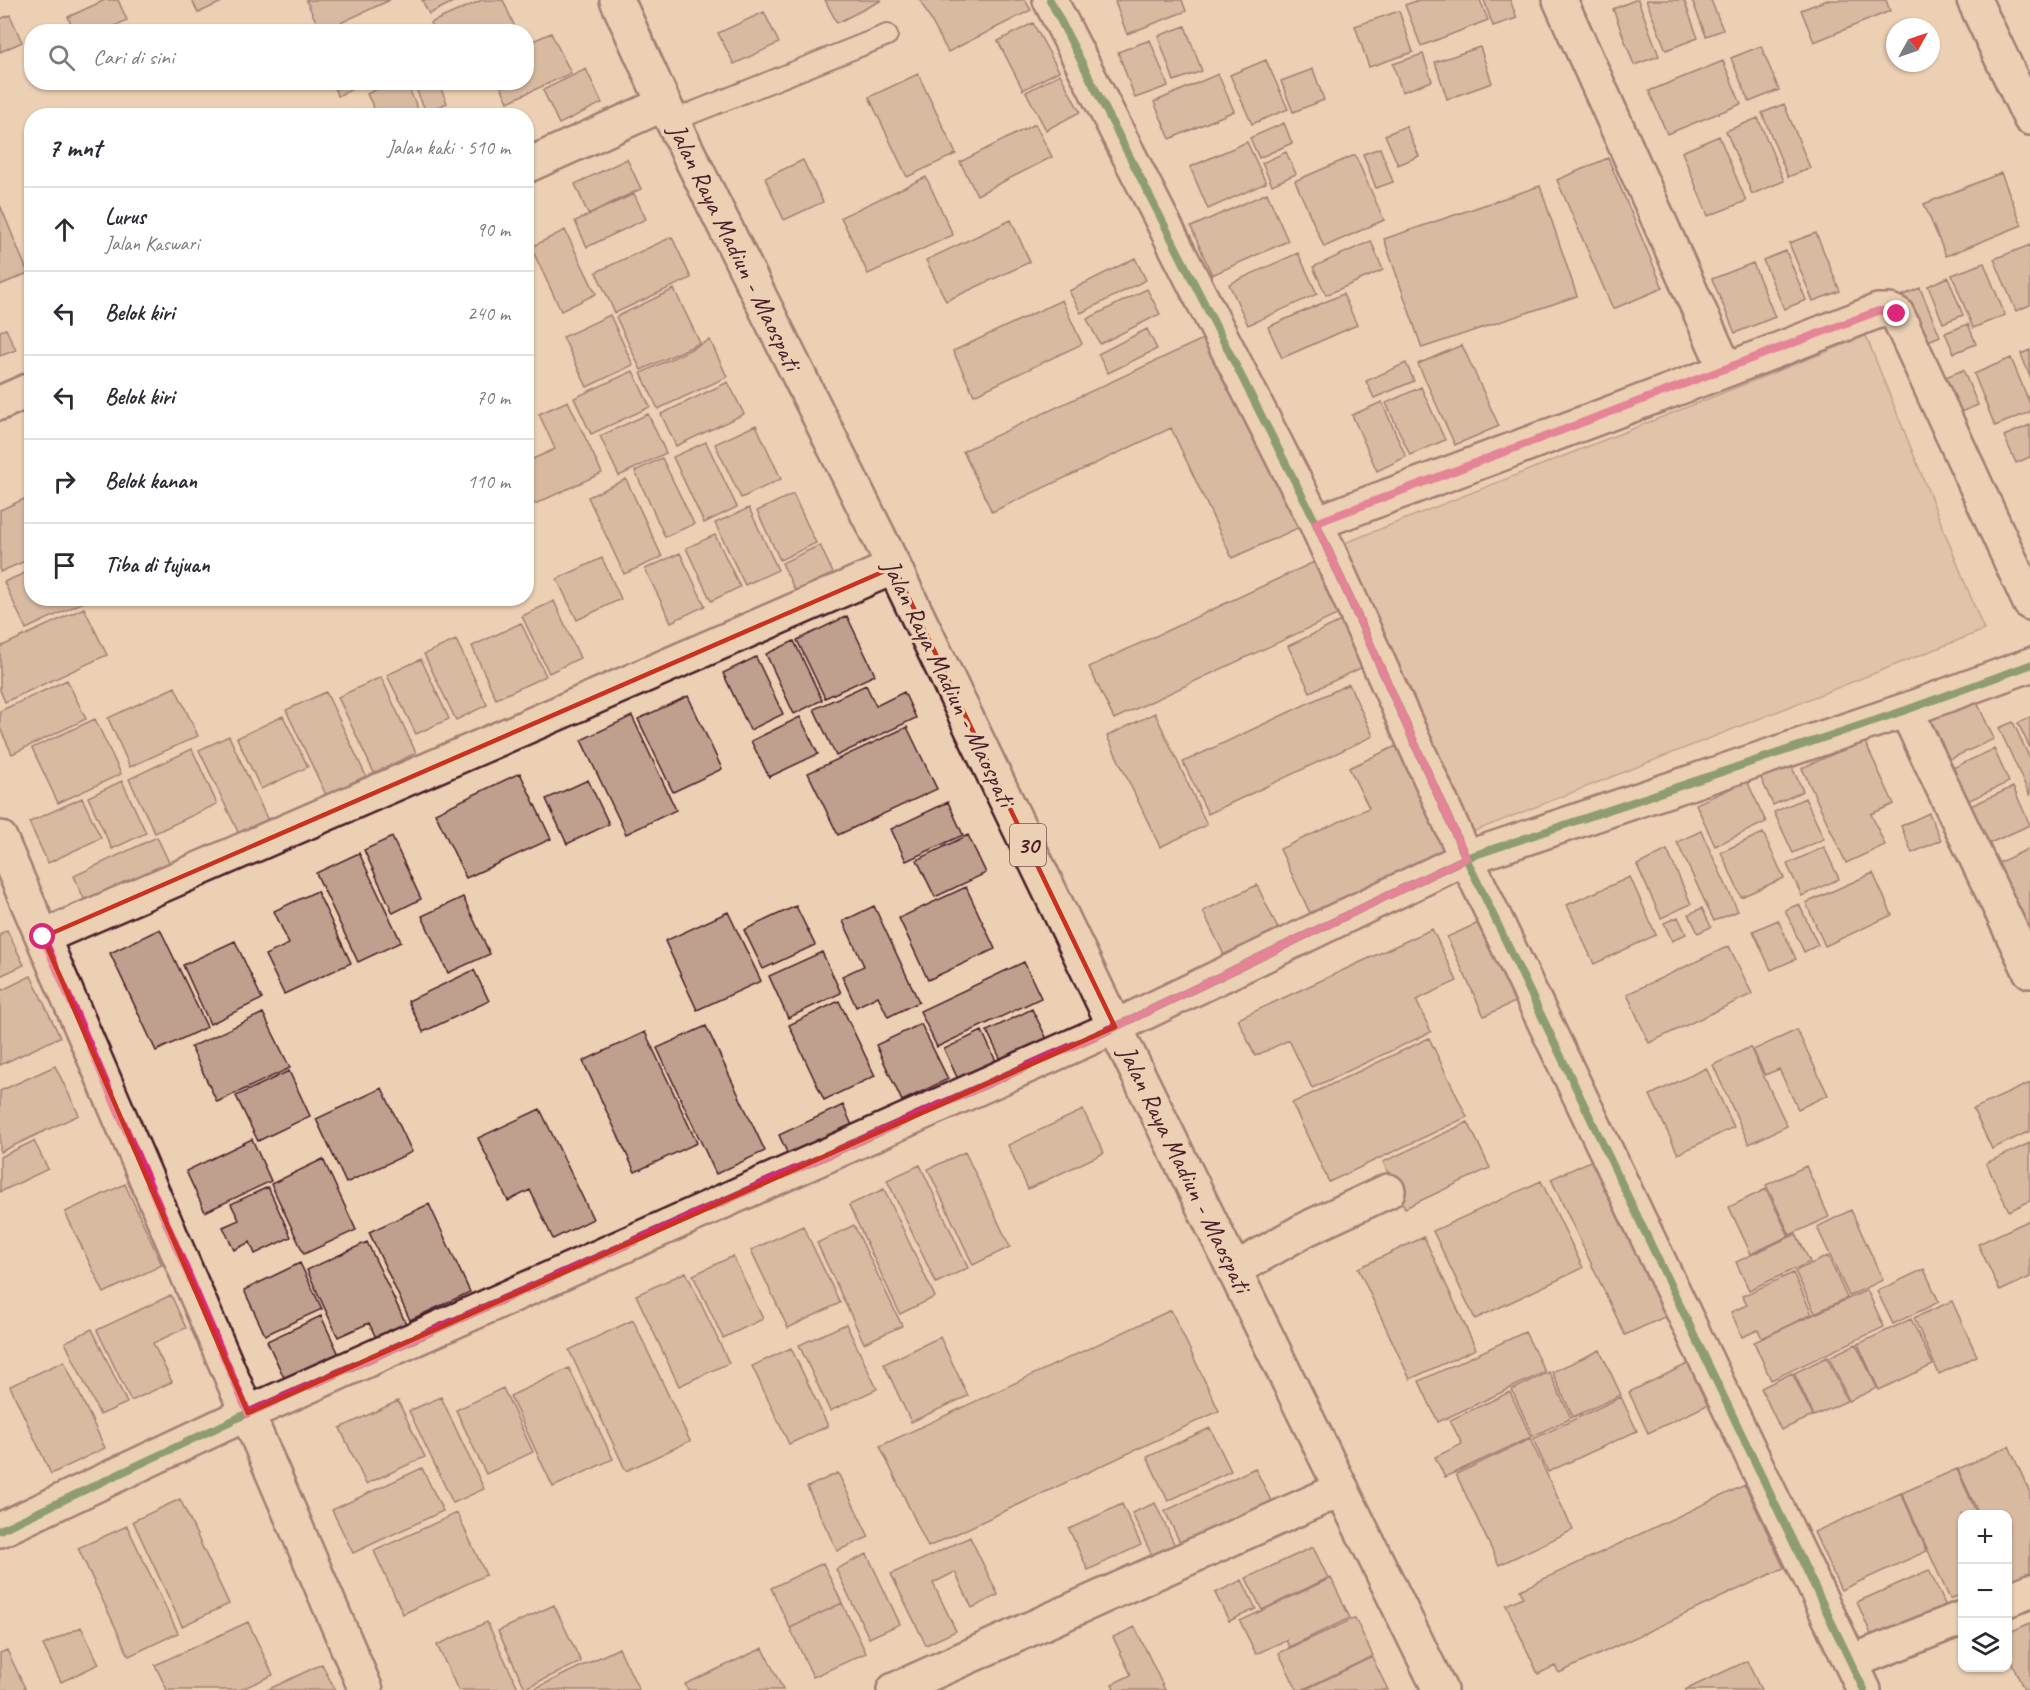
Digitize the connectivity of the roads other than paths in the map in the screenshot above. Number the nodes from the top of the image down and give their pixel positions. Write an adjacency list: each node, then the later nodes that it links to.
1 (617, 0): 6 (main road, Jalan Raya Madiun - Maospati / 30)
2 (1050, 0): 12 (main road)
3 (1560, 0): 9 (main road)
4 (1974, 0): 7 (main road)
5 (887, 35): 6 (lane)
6 (668, 113): 8 (main road); 13 (main road, Jalan Raya Madiun - Maospati / 30)
7 (2030, 118)
8 (534, 163)
9 (1726, 370): 12 (main road); 14 (main road)
10 (24, 392): 11 (main road)
11 (0, 403)
12 (1316, 523): 18 (main road)
13 (894, 567): 19 (main road); 21 (main road, Jalan Raya Madiun - Maospati / 30)
14 (2030, 603)
15 (2030, 665): 16 (main road)
16 (1906, 710): 18 (main road); 20 (main road)
17 (0, 838): 19 (main road)
18 (1466, 858): 21 (main road); 30 (main road)
19 (43, 937): 24 (main road)
20 (2030, 971)
21 (1115, 1027): 23 (main road, Jalan Raya Madiun - Maospati / 30); 24 (main road)
22 (1388, 1191): 23 (main road)
23 (1234, 1270): 25 (main road, Jalan Raya Madiun - Maospati / 30)
24 (248, 1413): 26 (main road); 31 (main road)
25 (1342, 1489): 32 (main road); 33 (main road, Jalan Raya Madiun - Maospati / 30)
26 (0, 1530)
27 (2030, 1592): 28 (main road)
28 (2012, 1598)
29 (1958, 1620): 30 (main road)
30 (1858, 1676)
31 (366, 1690)
32 (894, 1690)
33 (1440, 1690)

